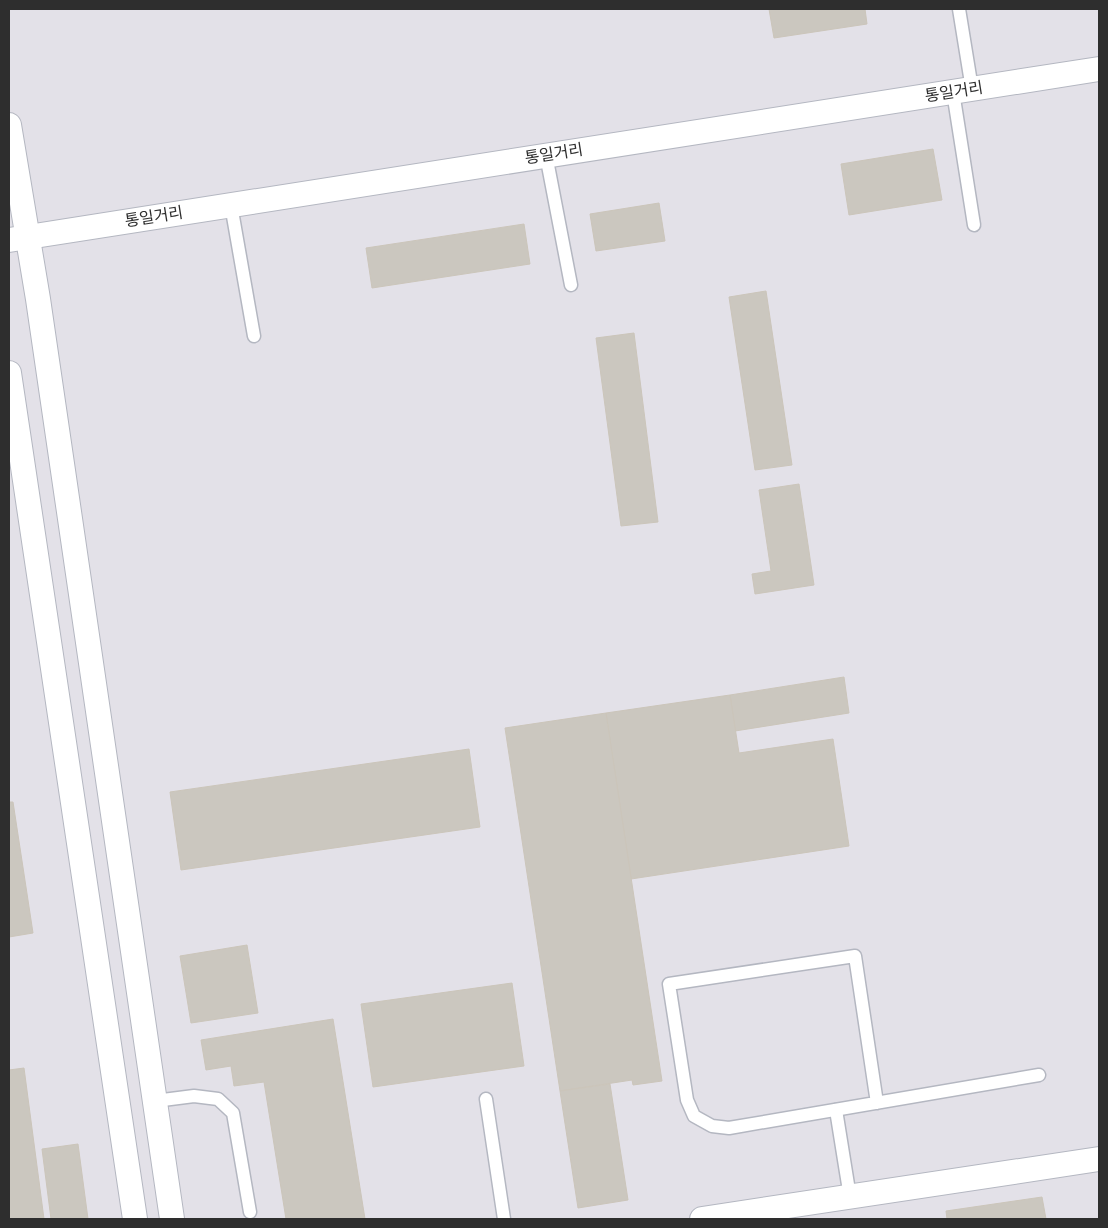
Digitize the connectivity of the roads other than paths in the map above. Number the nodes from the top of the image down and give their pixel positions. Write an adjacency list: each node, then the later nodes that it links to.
1 (959, 9): 3 (lane)
2 (1099, 69): 3 (street, 통일거리)
3 (963, 90): 5 (street, 통일거리); 7 (lane)
4 (9, 125): 8 (street)
5 (546, 155): 6 (street, 통일거리); 9 (lane)
6 (231, 205): 8 (street, 통일거리); 10 (lane)
7 (974, 225)
8 (19, 238): 14 (street)
9 (571, 285)
10 (254, 336)
11 (9, 373): 20 (street)
12 (1039, 1075): 15 (lane)
13 (486, 1100): 22 (lane)
14 (155, 1101): 19 (lane); 21 (street)
15 (877, 1103): 16 (lane); 16 (lane)
16 (836, 1110): 18 (lane)
17 (1099, 1159): 18 (street)
18 (850, 1197): 23 (street)
19 (250, 1212)
20 (135, 1219)
21 (172, 1219)
22 (504, 1219)
23 (702, 1219)

